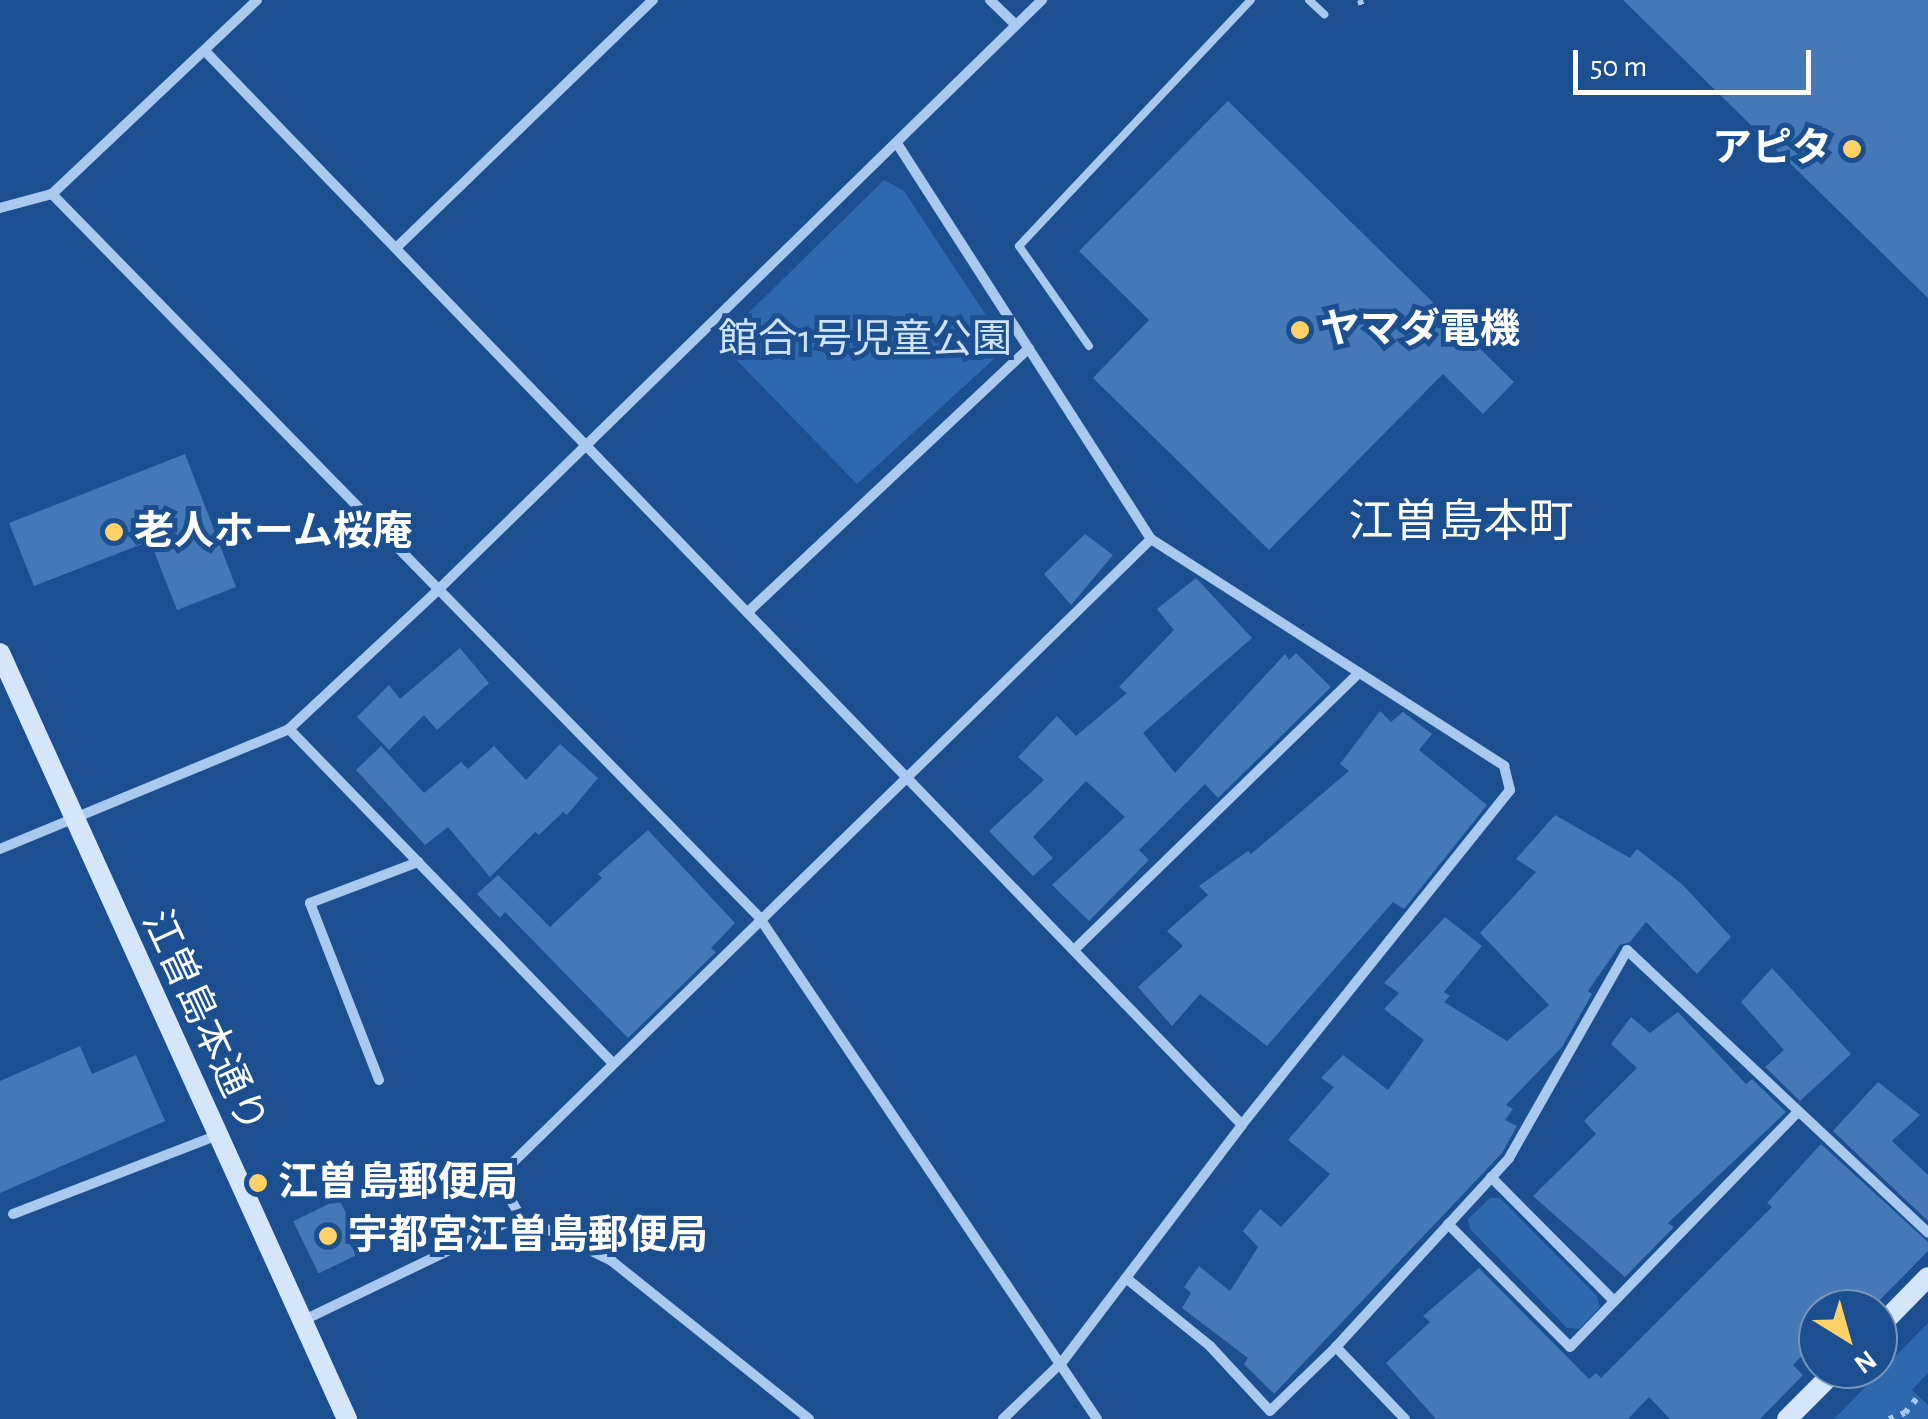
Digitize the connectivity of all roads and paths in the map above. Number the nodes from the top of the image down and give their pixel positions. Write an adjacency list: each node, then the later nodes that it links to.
1 (257, 0): 9 (street)
2 (653, 0): 13 (street)
3 (990, 0): 8 (street)
4 (1042, 0): 8 (street)
5 (1251, 0): 14 (lane)
6 (1309, 0): 7 (lane)
7 (1324, 14)
8 (1016, 24): 10 (street)
9 (205, 51): 11 (street); 13 (street)
10 (898, 144): 15 (street); 16 (street)
11 (52, 194): 12 (street); 18 (street)
12 (0, 208)
13 (398, 247): 16 (street)
14 (1089, 346)
15 (1029, 348): 17 (street); 19 (street)
16 (586, 443): 18 (street); 19 (street)
17 (1152, 539): 21 (street); 23 (street)
18 (440, 588): 22 (street); 27 (street)
19 (749, 611): 23 (street)
20 (0, 653): 24 (street, 江曽島本通り)
21 (1359, 672): 28 (street); 32 (street)
22 (289, 729): 24 (street); 26 (street)
23 (906, 777): 27 (street); 28 (street)
24 (74, 820): 25 (street); 33 (street, 江曽島本通り)
25 (0, 848)
26 (418, 862): 29 (street); 30 (street)
27 (759, 917): 29 (street); 45 (street)
28 (1076, 948): 32 (street)
29 (613, 1064): 36 (street)
30 (379, 1080)
31 (1798, 1112): 34 (street); 38 (street); 41 (street)
32 (1242, 1125): 39 (street)
33 (218, 1135): 35 (street); 43 (street, 江曽島本通り)
34 (1491, 1177): 37 (street); 41 (street)
35 (12, 1214)
36 (520, 1216): 43 (street); 49 (street)
37 (1448, 1224): 41 (street); 44 (street)
38 (1928, 1233)
39 (1126, 1278): 44 (street); 45 (street)
40 (1928, 1278): 42 (street)
41 (1614, 1301)
42 (1898, 1308)
43 (302, 1321): 48 (street, 江曽島本通り)
44 (1336, 1347): 52 (street)
45 (1062, 1362): 50 (street); 51 (street)
46 (1817, 1389): 53 (street)
47 (1919, 1396): 54 (path)
48 (347, 1419)
49 (810, 1419)
50 (1003, 1419)
51 (1096, 1419)
52 (1405, 1419)
53 (1788, 1419)
54 (1889, 1419)

